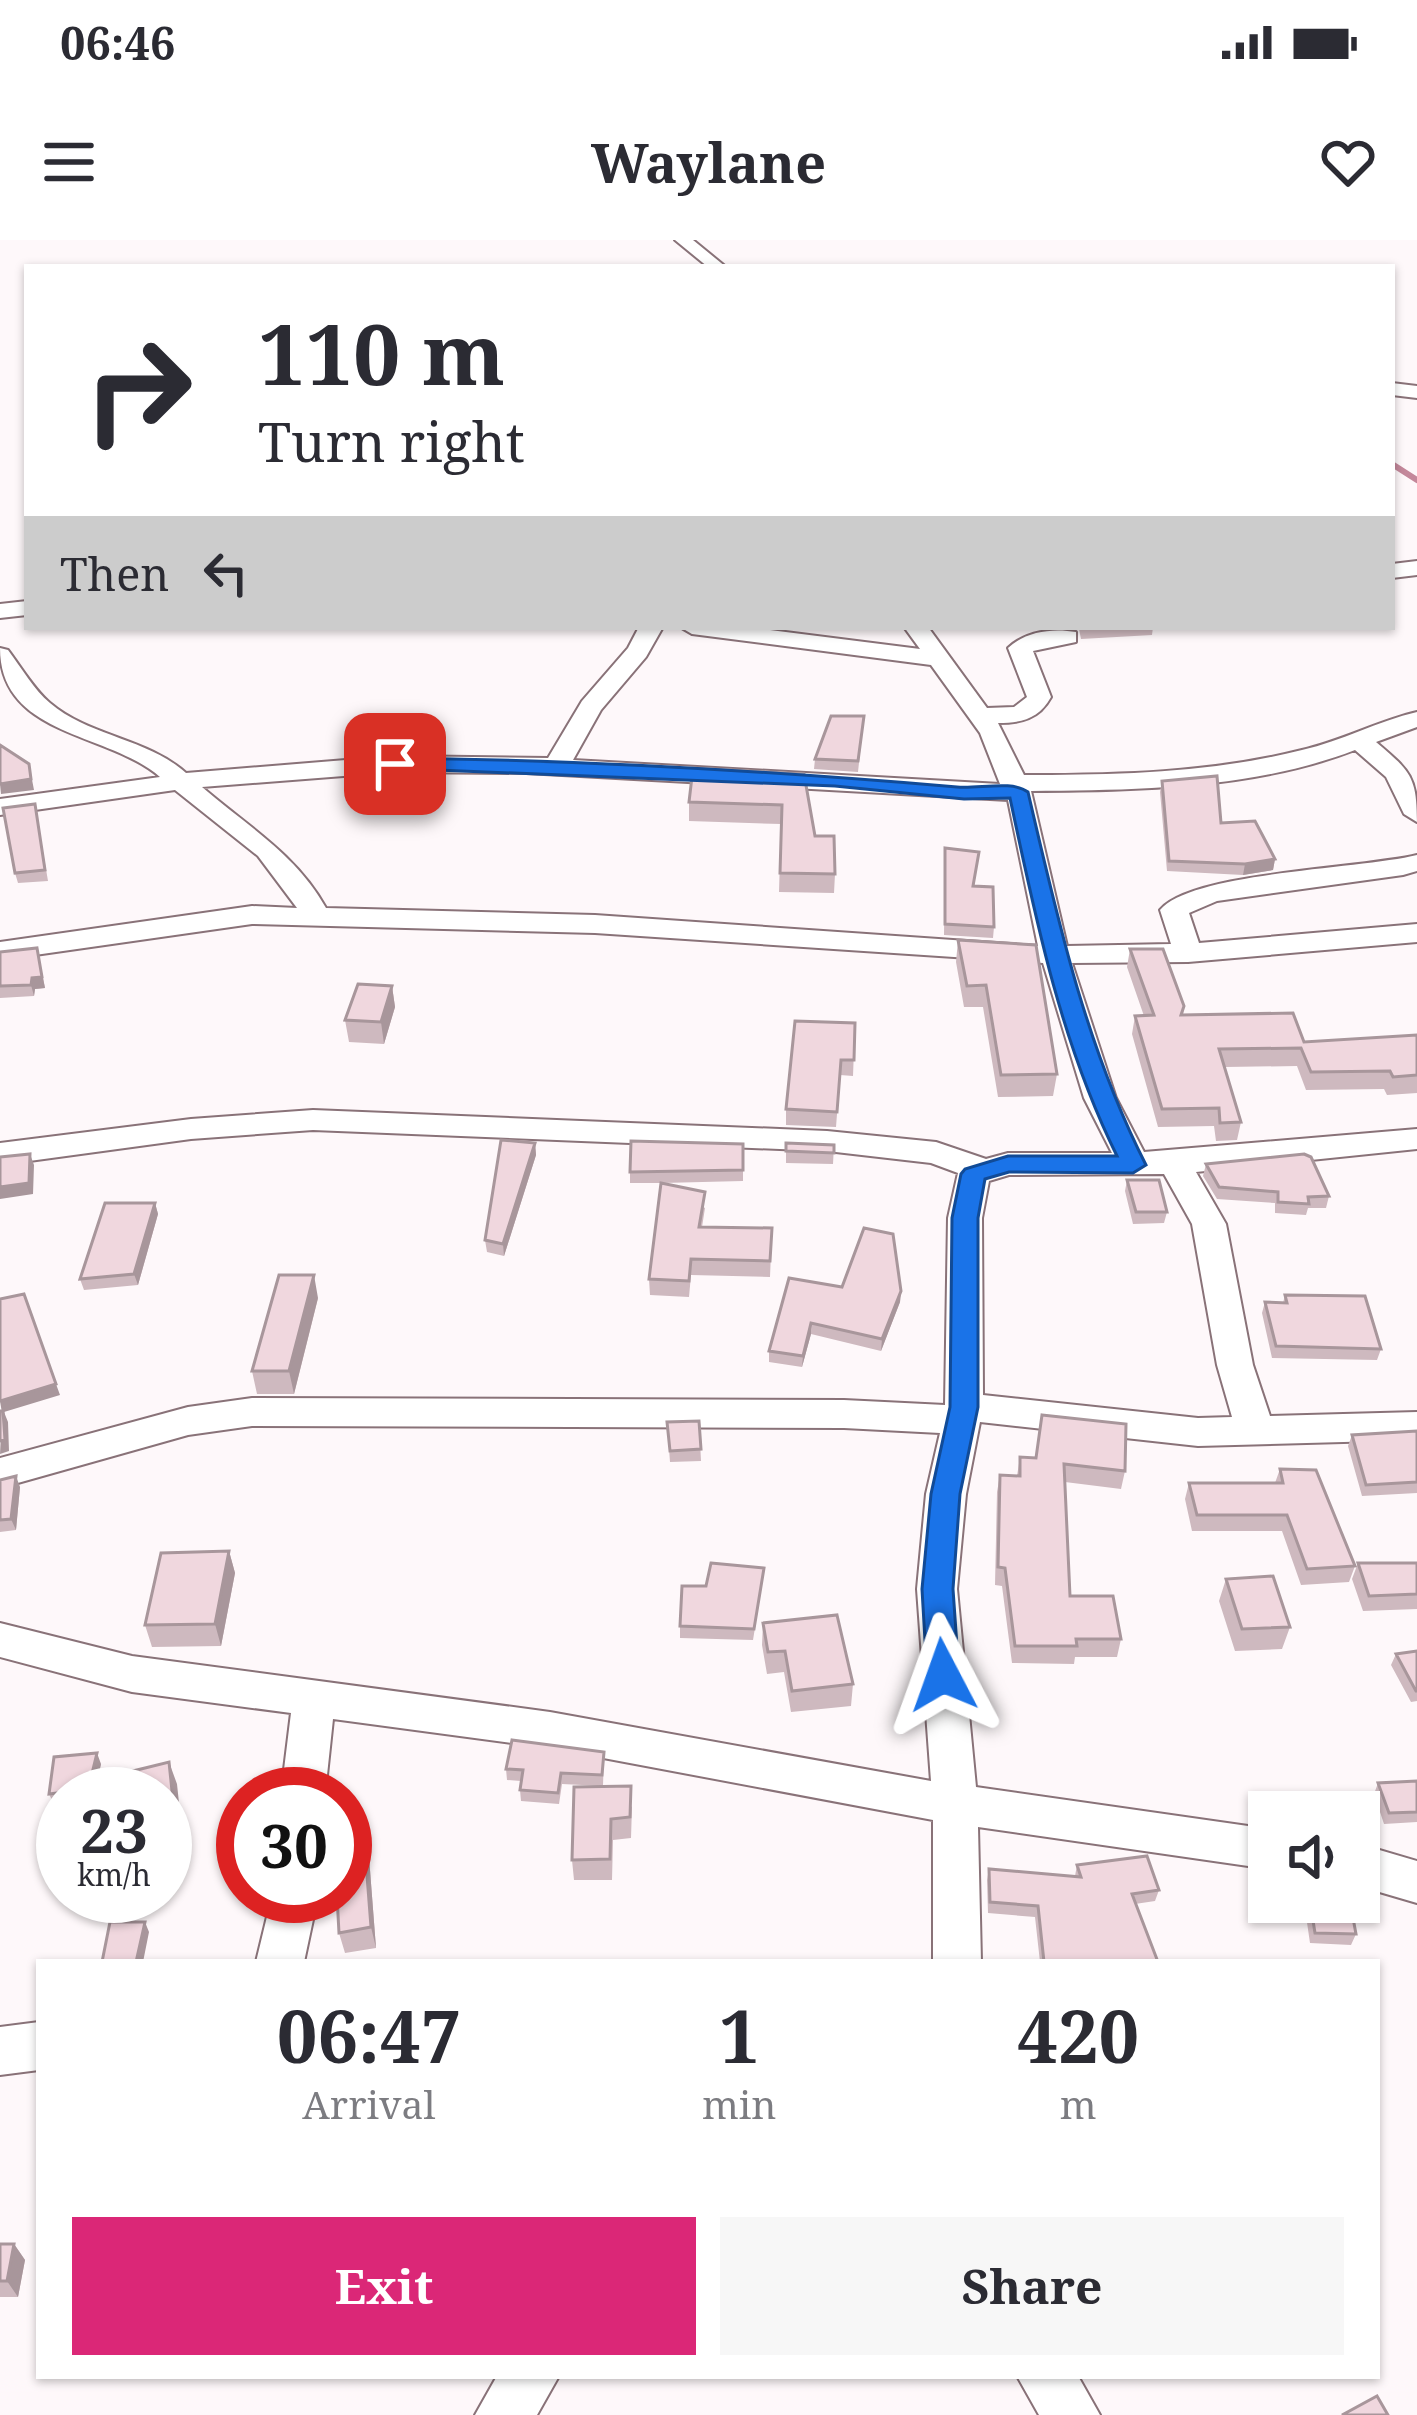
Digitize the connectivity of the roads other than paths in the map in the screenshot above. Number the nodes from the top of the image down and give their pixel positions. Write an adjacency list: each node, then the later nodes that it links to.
1 (683, 240): 2 (street)
2 (721, 262)
3 (651, 630): 12 (street)
4 (716, 630): 8 (street)
5 (918, 630): 8 (street)
6 (1069, 637): 9 (street)
7 (0, 656): 13 (street)
8 (935, 658): 9 (street)
9 (982, 716): 14 (street)
10 (1417, 719): 11 (street)
11 (1359, 740): 14 (street); 16 (street)
12 (555, 768): 13 (street); 14 (street)
13 (180, 782): 15 (street); 18 (street)
14 (1015, 788): 22 (street)
15 (0, 807)
16 (1417, 814)
17 (1417, 862): 21 (street)
18 (315, 915): 20 (street); 22 (street)
19 (1417, 933): 21 (street)
20 (0, 951)
21 (1188, 953): 22 (street)
22 (1054, 956): 26 (street)
23 (1417, 1139): 25 (street)
24 (0, 1154): 27 (street)
25 (1175, 1163): 26 (street); 30 (street)
26 (1133, 1165): 27 (street)
27 (980, 1169): 28 (street)
28 (963, 1413): 30 (street); 31 (street); 35 (street)
29 (1417, 1426): 30 (street)
30 (1256, 1432)
31 (0, 1473)
32 (0, 1640): 33 (street)
33 (314, 1701): 34 (street); 35 (street)
34 (306, 1767)
35 (955, 1805): 36 (street); 40 (street)
36 (1248, 1846)
37 (1380, 1871): 38 (street)
38 (1417, 1882)
39 (292, 1923): 41 (street)
40 (948, 1954)
41 (281, 1959)
42 (36, 2046): 43 (street)
43 (0, 2051)
44 (529, 2379): 46 (street)
45 (1048, 2379): 47 (street)
46 (503, 2415)
47 (1072, 2415)

